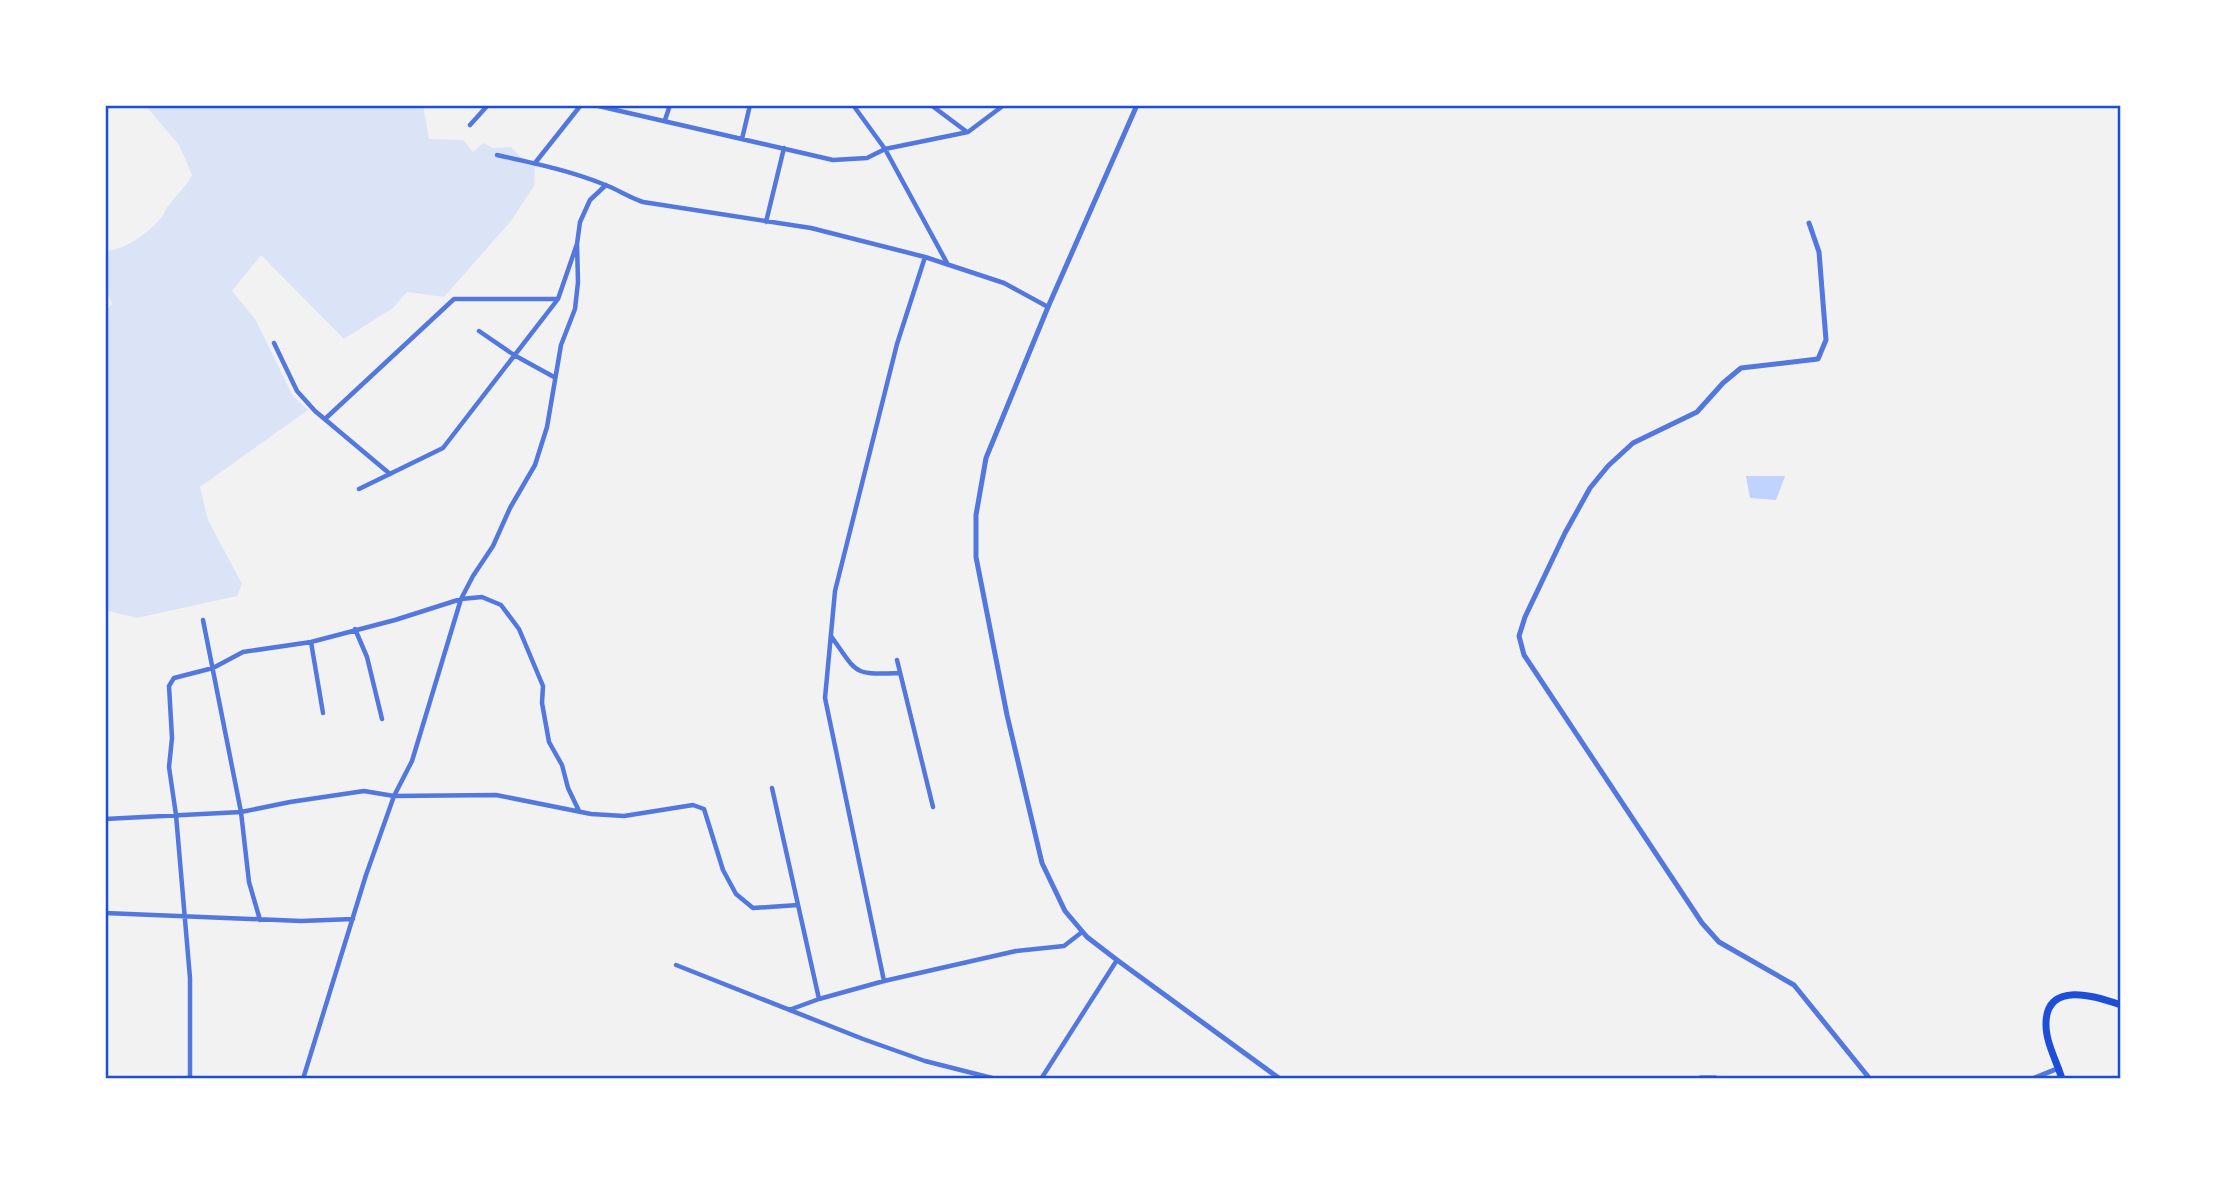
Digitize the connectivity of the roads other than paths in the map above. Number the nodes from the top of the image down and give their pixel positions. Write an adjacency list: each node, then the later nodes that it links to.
1 (488, 105): 11 (street)
2 (581, 105): 17 (street)
3 (594, 105): 10 (street)
4 (670, 105): 10 (street)
5 (750, 105): 13 (street)
6 (853, 105): 15 (street)
7 (930, 105): 12 (street)
8 (1004, 105): 12 (street)
9 (1138, 105): 25 (street)
10 (664, 120): 13 (street)
11 (470, 125)
12 (968, 132): 15 (street)
13 (742, 139): 14 (street)
14 (784, 148): 15 (street); 19 (street)
15 (885, 149): 23 (street)
16 (496, 155): 17 (street)
17 (535, 163): 18 (street)
18 (606, 185): 19 (street); 21 (street)
19 (766, 222): 22 (street)
20 (1810, 223): 70 (street)
21 (578, 244): 24 (street); 29 (street)
22 (925, 257): 23 (street); 36 (street)
23 (947, 264): 25 (street)
24 (558, 299): 28 (street); 30 (street)
25 (1048, 307): 55 (street)
26 (479, 331): 28 (street)
27 (274, 343): 30 (street)
28 (514, 355): 29 (street); 31 (street)
29 (554, 377): 33 (street)
30 (325, 419): 31 (street)
31 (390, 474): 32 (street)
32 (359, 489)
33 (461, 599): 35 (street); 44 (street); 46 (street)
34 (203, 620): 39 (street)
35 (355, 629): 37 (street); 42 (street)
36 (831, 635): 40 (street); 58 (street)
37 (311, 642): 39 (street); 41 (street)
38 (897, 660): 40 (street)
39 (213, 668): 47 (street); 48 (street)
40 (900, 673): 45 (street)
41 (323, 713)
42 (382, 719)
43 (772, 789): 50 (street)
44 (394, 796): 46 (street); 47 (street); 53 (street)
45 (933, 807)
46 (579, 811): 50 (street)
47 (241, 812): 48 (street); 54 (street)
48 (176, 815): 49 (street); 52 (street)
49 (105, 819)
50 (798, 905): 59 (street)
51 (105, 913): 52 (street)
52 (184, 917): 54 (street); 64 (street)
53 (353, 919): 54 (street); 65 (street)
54 (260, 920)
55 (1082, 932): 56 (street); 58 (street)
56 (1117, 960): 63 (street); 67 (street)
57 (676, 965): 61 (street)
58 (884, 981): 59 (street)
59 (819, 999): 61 (street)
60 (2121, 1005): 62 (highway)
61 (789, 1010): 66 (street)
62 (2059, 1068): 71 (street); 72 (highway)
63 (1044, 1078)
64 (190, 1079)
65 (303, 1079)
66 (996, 1079)
67 (1280, 1079)
68 (1701, 1079): 69 (highway)
69 (1715, 1079)
70 (1870, 1079)
71 (2032, 1079)
72 (2062, 1079)

